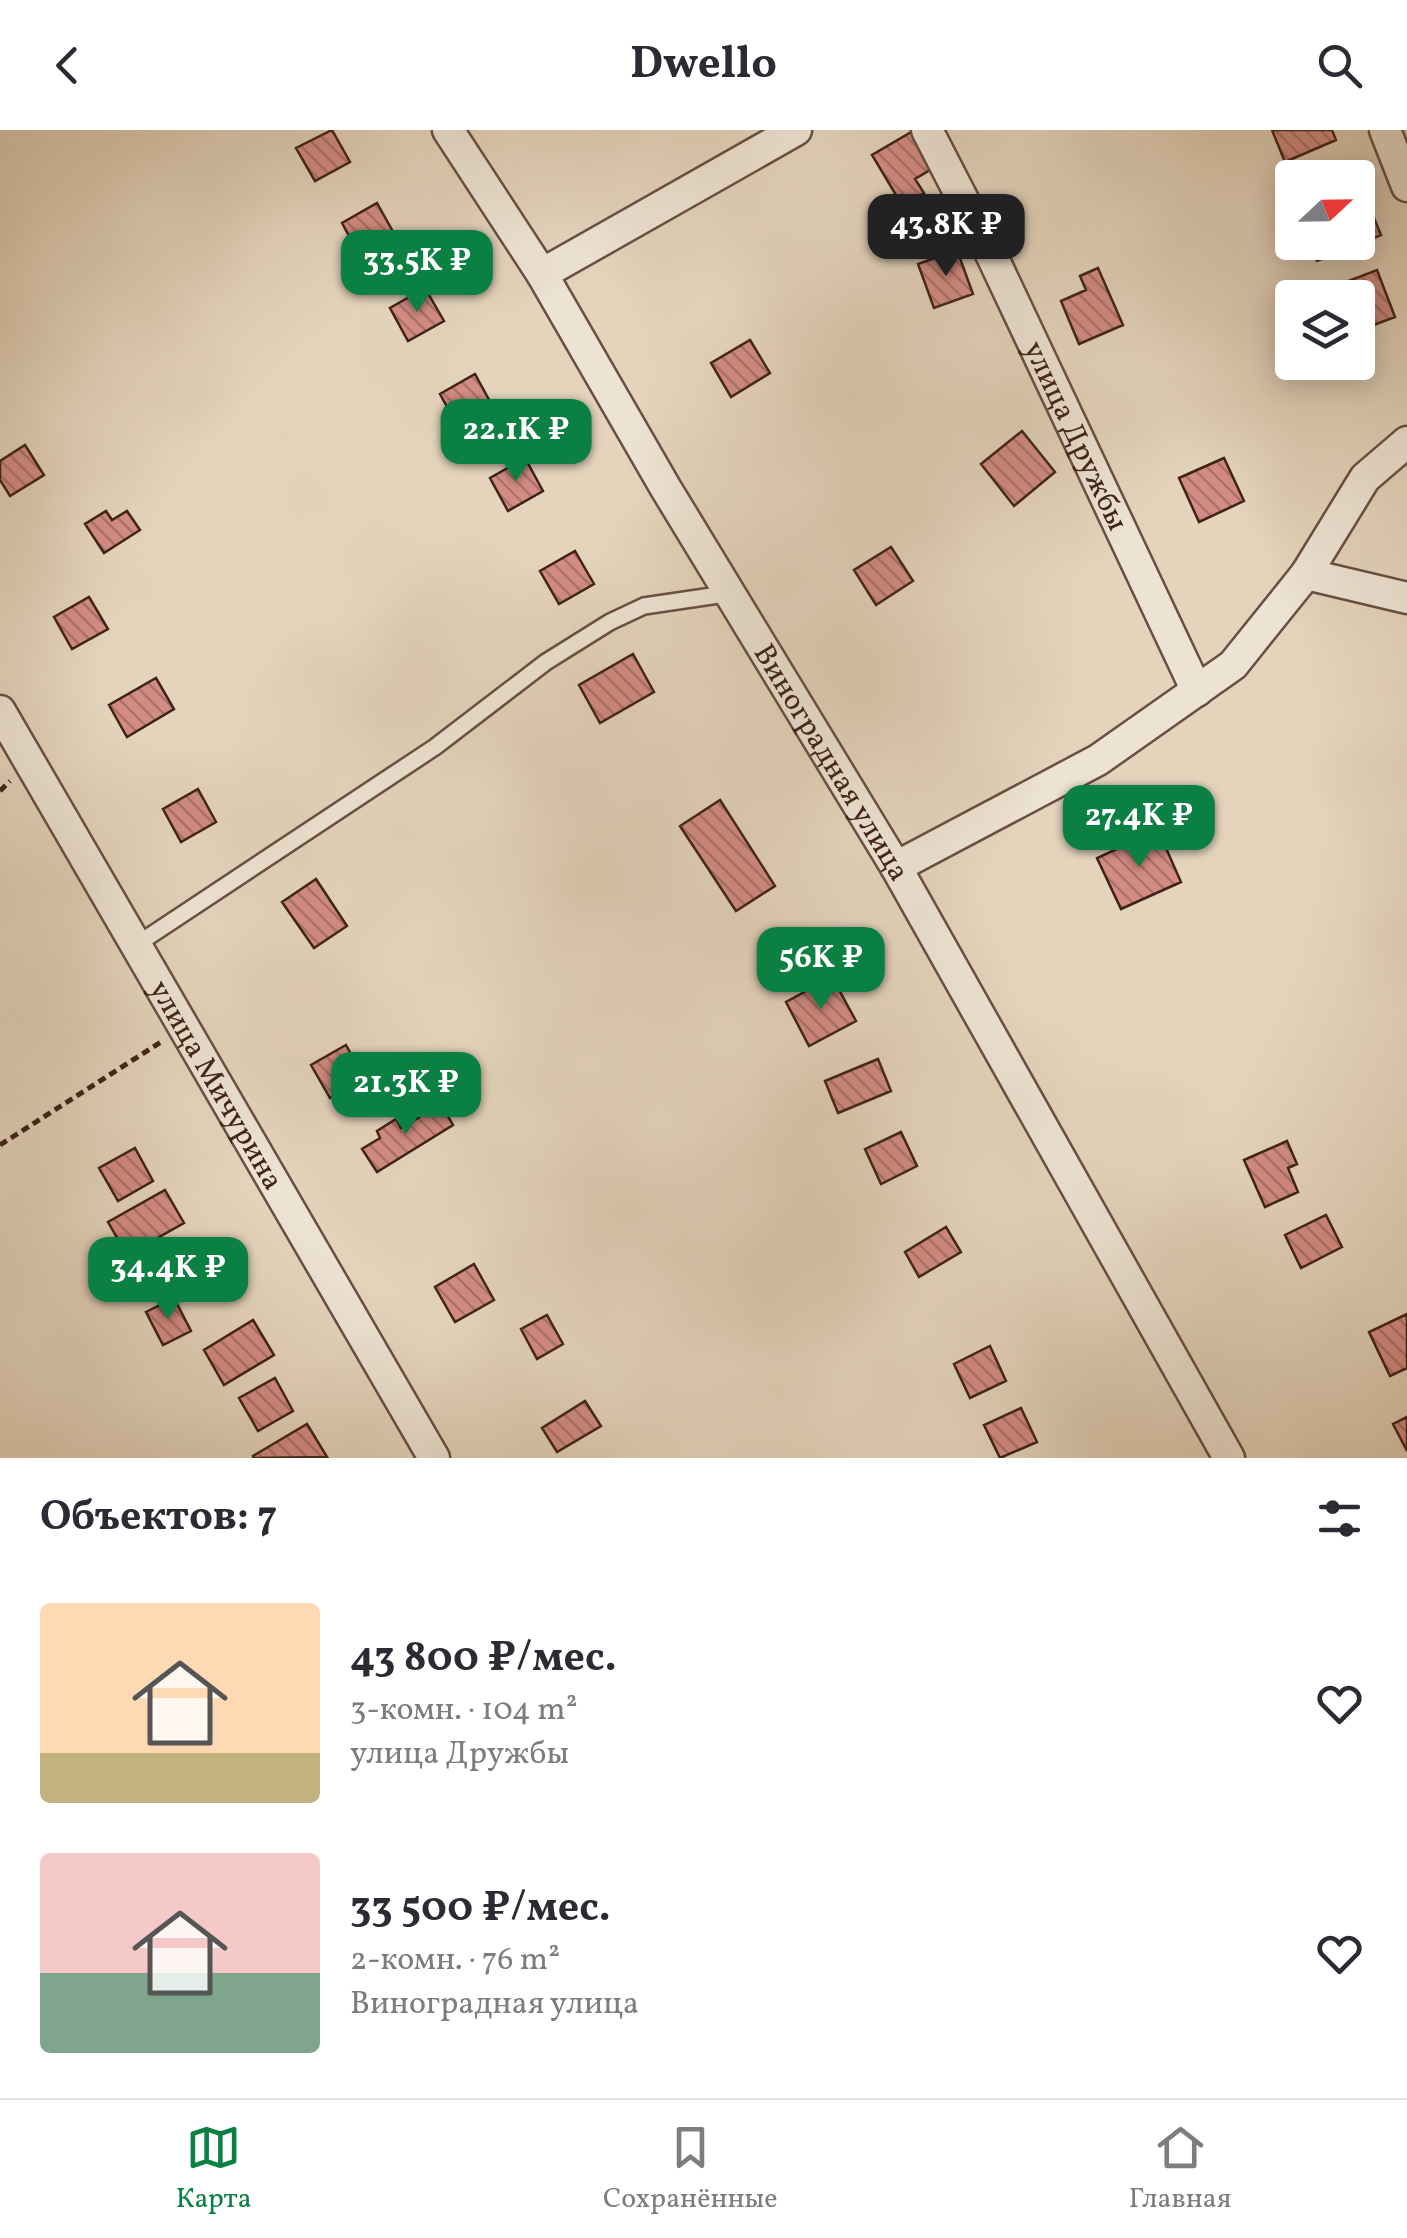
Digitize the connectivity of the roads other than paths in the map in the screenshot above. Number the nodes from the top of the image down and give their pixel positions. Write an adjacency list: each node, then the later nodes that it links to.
1 (448, 130): 6 (street, Виноградная улица)
2 (796, 130): 6 (street)
3 (927, 130): 11 (street, улица Дружбы)
4 (1385, 130): 5 (street)
5 (1407, 186)
6 (542, 274): 9 (street, Виноградная улица)
7 (1407, 442): 8 (street)
8 (1306, 574): 10 (street); 11 (street)
9 (732, 593): 13 (street, Виноградная улица); 14 (lane)
10 (1407, 598)
11 (1196, 691): 13 (street)
12 (0, 711): 14 (street, улица Мичурина)
13 (896, 867): 16 (street, Виноградная улица)
14 (136, 945): 15 (street, улица Мичурина)
15 (434, 1458)
16 (1229, 1458)

